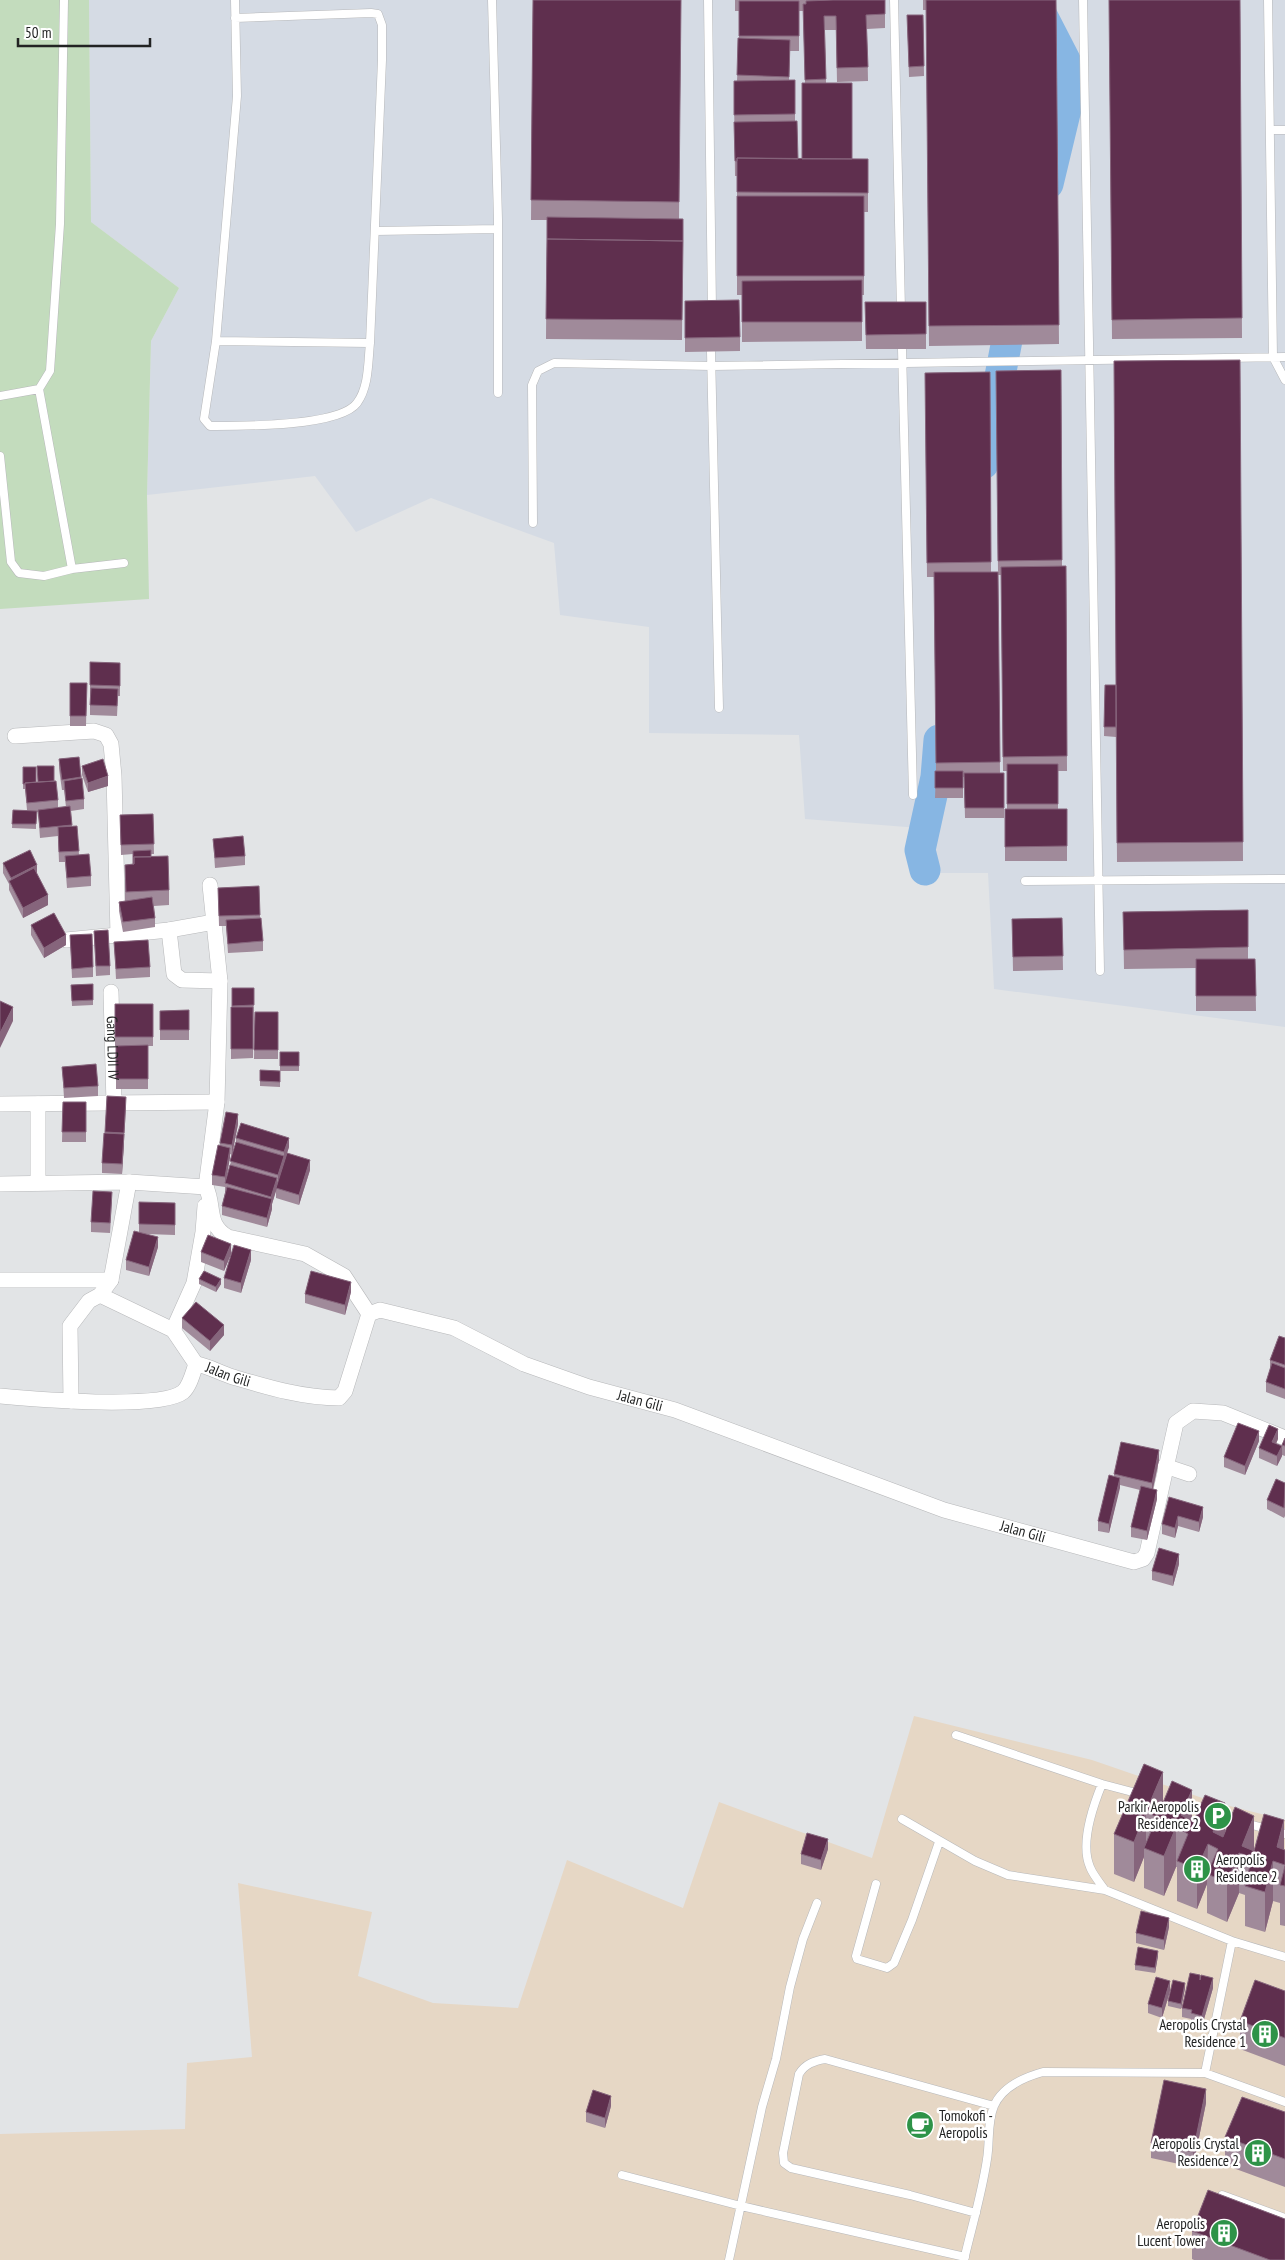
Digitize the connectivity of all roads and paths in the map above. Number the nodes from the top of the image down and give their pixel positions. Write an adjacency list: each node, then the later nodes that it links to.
1 (64, 0): 25 (lane)
2 (234, 0): 8 (lane)
3 (492, 0): 11 (lane)
4 (708, 0): 13 (lane)
5 (894, 0): 14 (lane)
6 (1082, 0): 21 (lane)
7 (1268, 0): 9 (lane)
8 (235, 18): 12 (lane); 15 (lane)
9 (1270, 130): 10 (lane); 19 (lane)
10 (1285, 130)
11 (498, 228): 12 (lane); 26 (lane)
12 (375, 231): 16 (lane)
13 (712, 315)
14 (901, 316)
15 (216, 341): 16 (lane); 16 (lane)
16 (370, 343)
17 (902, 349): 22 (lane)
18 (711, 352): 23 (lane)
19 (1273, 357): 20 (lane); 21 (lane); 24 (lane)
20 (1285, 357)
21 (1088, 359): 22 (lane); 36 (lane)
22 (903, 362): 23 (lane); 34 (lane)
23 (712, 366): 29 (lane); 32 (lane)
24 (1285, 380)
25 (40, 389): 27 (lane); 31 (lane)
26 (498, 393)
27 (0, 396)
28 (0, 456): 31 (lane)
29 (533, 523)
30 (124, 563): 31 (lane)
31 (72, 569)
32 (719, 708)
33 (15, 736): 41 (street)
34 (913, 795)
35 (1285, 879): 36 (lane)
36 (1098, 880): 37 (lane); 43 (lane)
37 (1025, 881)
38 (210, 885): 39 (street)
39 (214, 922): 40 (street); 44 (street)
40 (169, 930): 41 (street); 44 (street)
41 (118, 935): 42 (street)
42 (66, 940)
43 (1100, 971)
44 (220, 981): 46 (street)
45 (111, 992): 49 (street, Gang LDII IV)
46 (217, 1102): 49 (street); 53 (street)
47 (0, 1104): 48 (street)
48 (38, 1104): 49 (street); 50 (street)
49 (114, 1104)
50 (38, 1182): 51 (street); 52 (street)
51 (129, 1182): 53 (street); 55 (street)
52 (0, 1184)
53 (206, 1187): 57 (street); 58 (street)
54 (0, 1280): 55 (street)
55 (110, 1280): 56 (street)
56 (100, 1295): 58 (street); 61 (street)
57 (369, 1314): 59 (street, Jalan Gili); 63 (street, Jalan Gili)
58 (173, 1330): 59 (street)
59 (196, 1364): 61 (street)
60 (0, 1396): 61 (street)
61 (71, 1401)
62 (1285, 1438): 63 (street)
63 (1165, 1466): 64 (street)
64 (1189, 1474)
65 (956, 1735): 66 (lane)
66 (1102, 1784): 67 (lane); 73 (lane)
67 (1150, 1797)
68 (1170, 1802): 70 (lane)
69 (902, 1820): 71 (lane)
70 (1285, 1834)
71 (939, 1842): 72 (lane); 73 (lane)
72 (876, 1884)
73 (1105, 1890): 75 (lane)
74 (817, 1903): 82 (lane)
75 (1232, 1941): 76 (lane); 77 (lane)
76 (1285, 1957)
77 (1205, 2073): 78 (lane); 79 (lane)
78 (1285, 2102)
79 (994, 2106): 83 (lane); 83 (lane)
80 (622, 2175): 82 (lane)
81 (1222, 2195): 84 (lane)
82 (741, 2206): 85 (lane); 86 (lane)
83 (976, 2214): 85 (lane)
84 (1285, 2218)
85 (965, 2259)
86 (729, 2260)

